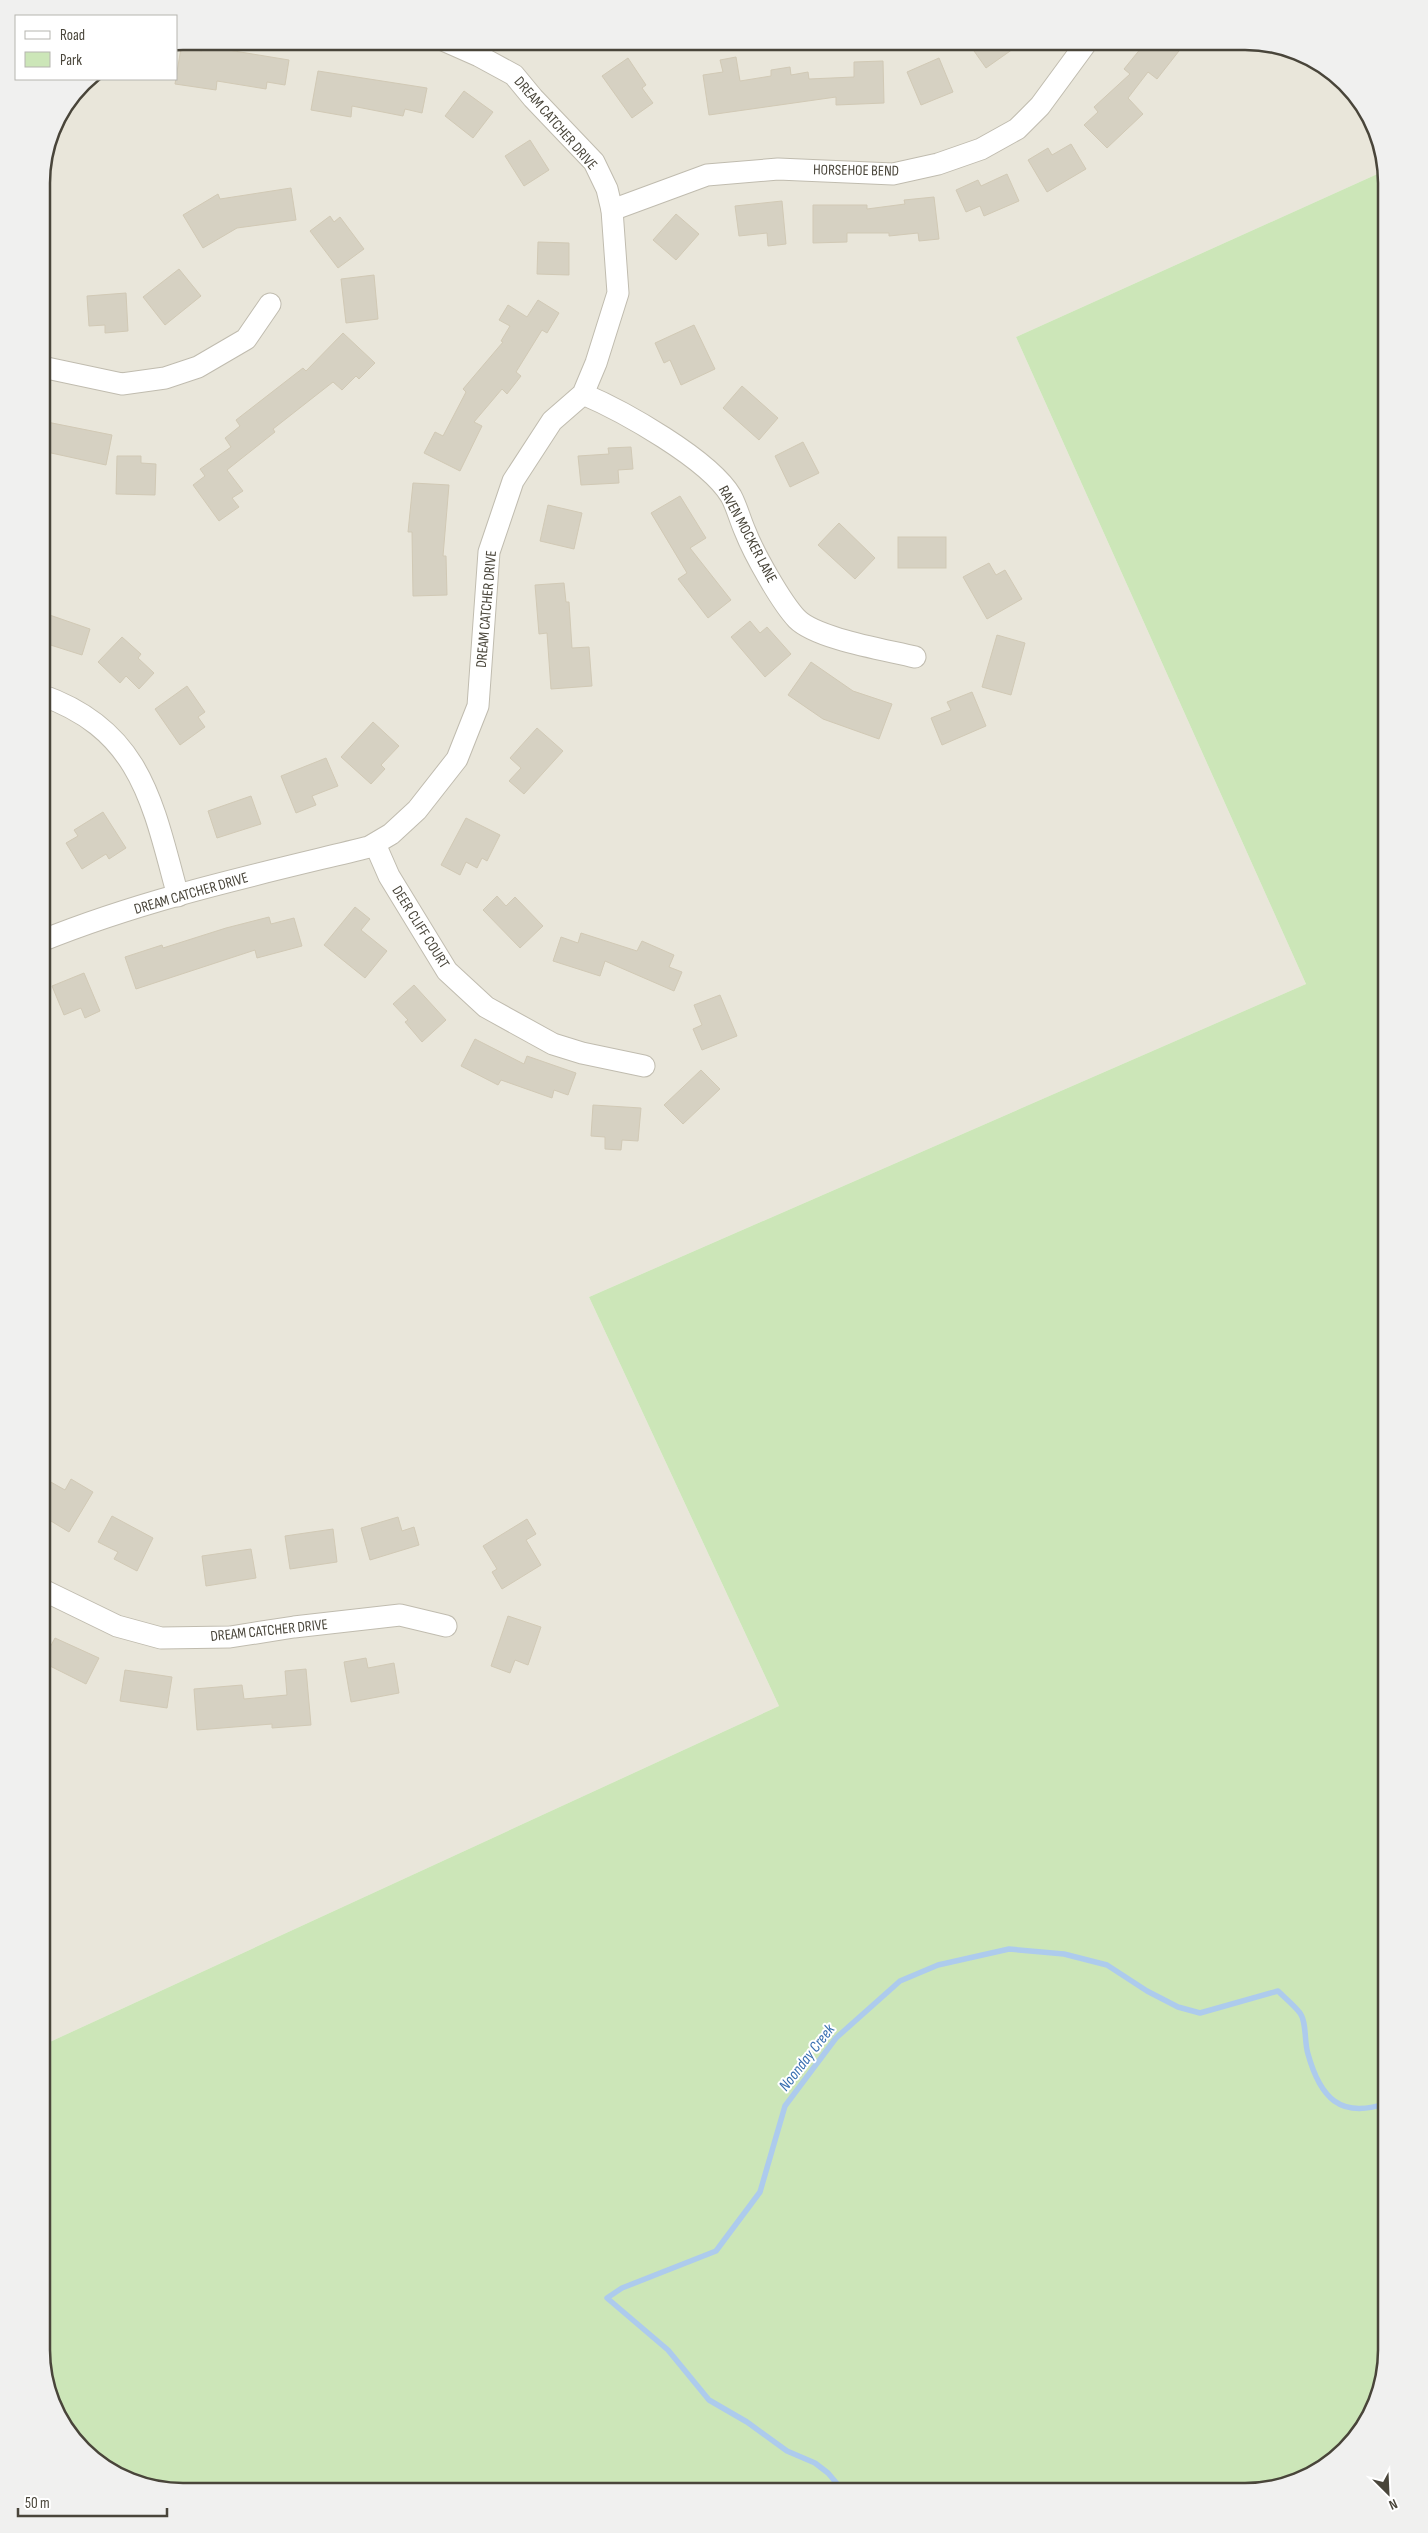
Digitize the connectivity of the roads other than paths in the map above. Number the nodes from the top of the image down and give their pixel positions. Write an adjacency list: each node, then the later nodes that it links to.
1 (483, 50): 3 (street, DREAM CATCHER DRIVE)
2 (1080, 50): 3 (street, HORSEHOE BEND)
3 (612, 210): 6 (street, DREAM CATCHER DRIVE)
4 (270, 304): 5 (street)
5 (50, 369)
6 (583, 394): 7 (street, RAVEN MOCKER LANE); 9 (street, DREAM CATCHER DRIVE)
7 (915, 657)
8 (50, 698): 10 (street)
9 (375, 844): 10 (street, DREAM CATCHER DRIVE); 12 (street, DEER CLIFF COURT)
10 (178, 896): 11 (street, DREAM CATCHER DRIVE)
11 (50, 938)
12 (644, 1066)
13 (50, 1593): 14 (street, DREAM CATCHER DRIVE)
14 (446, 1626)

